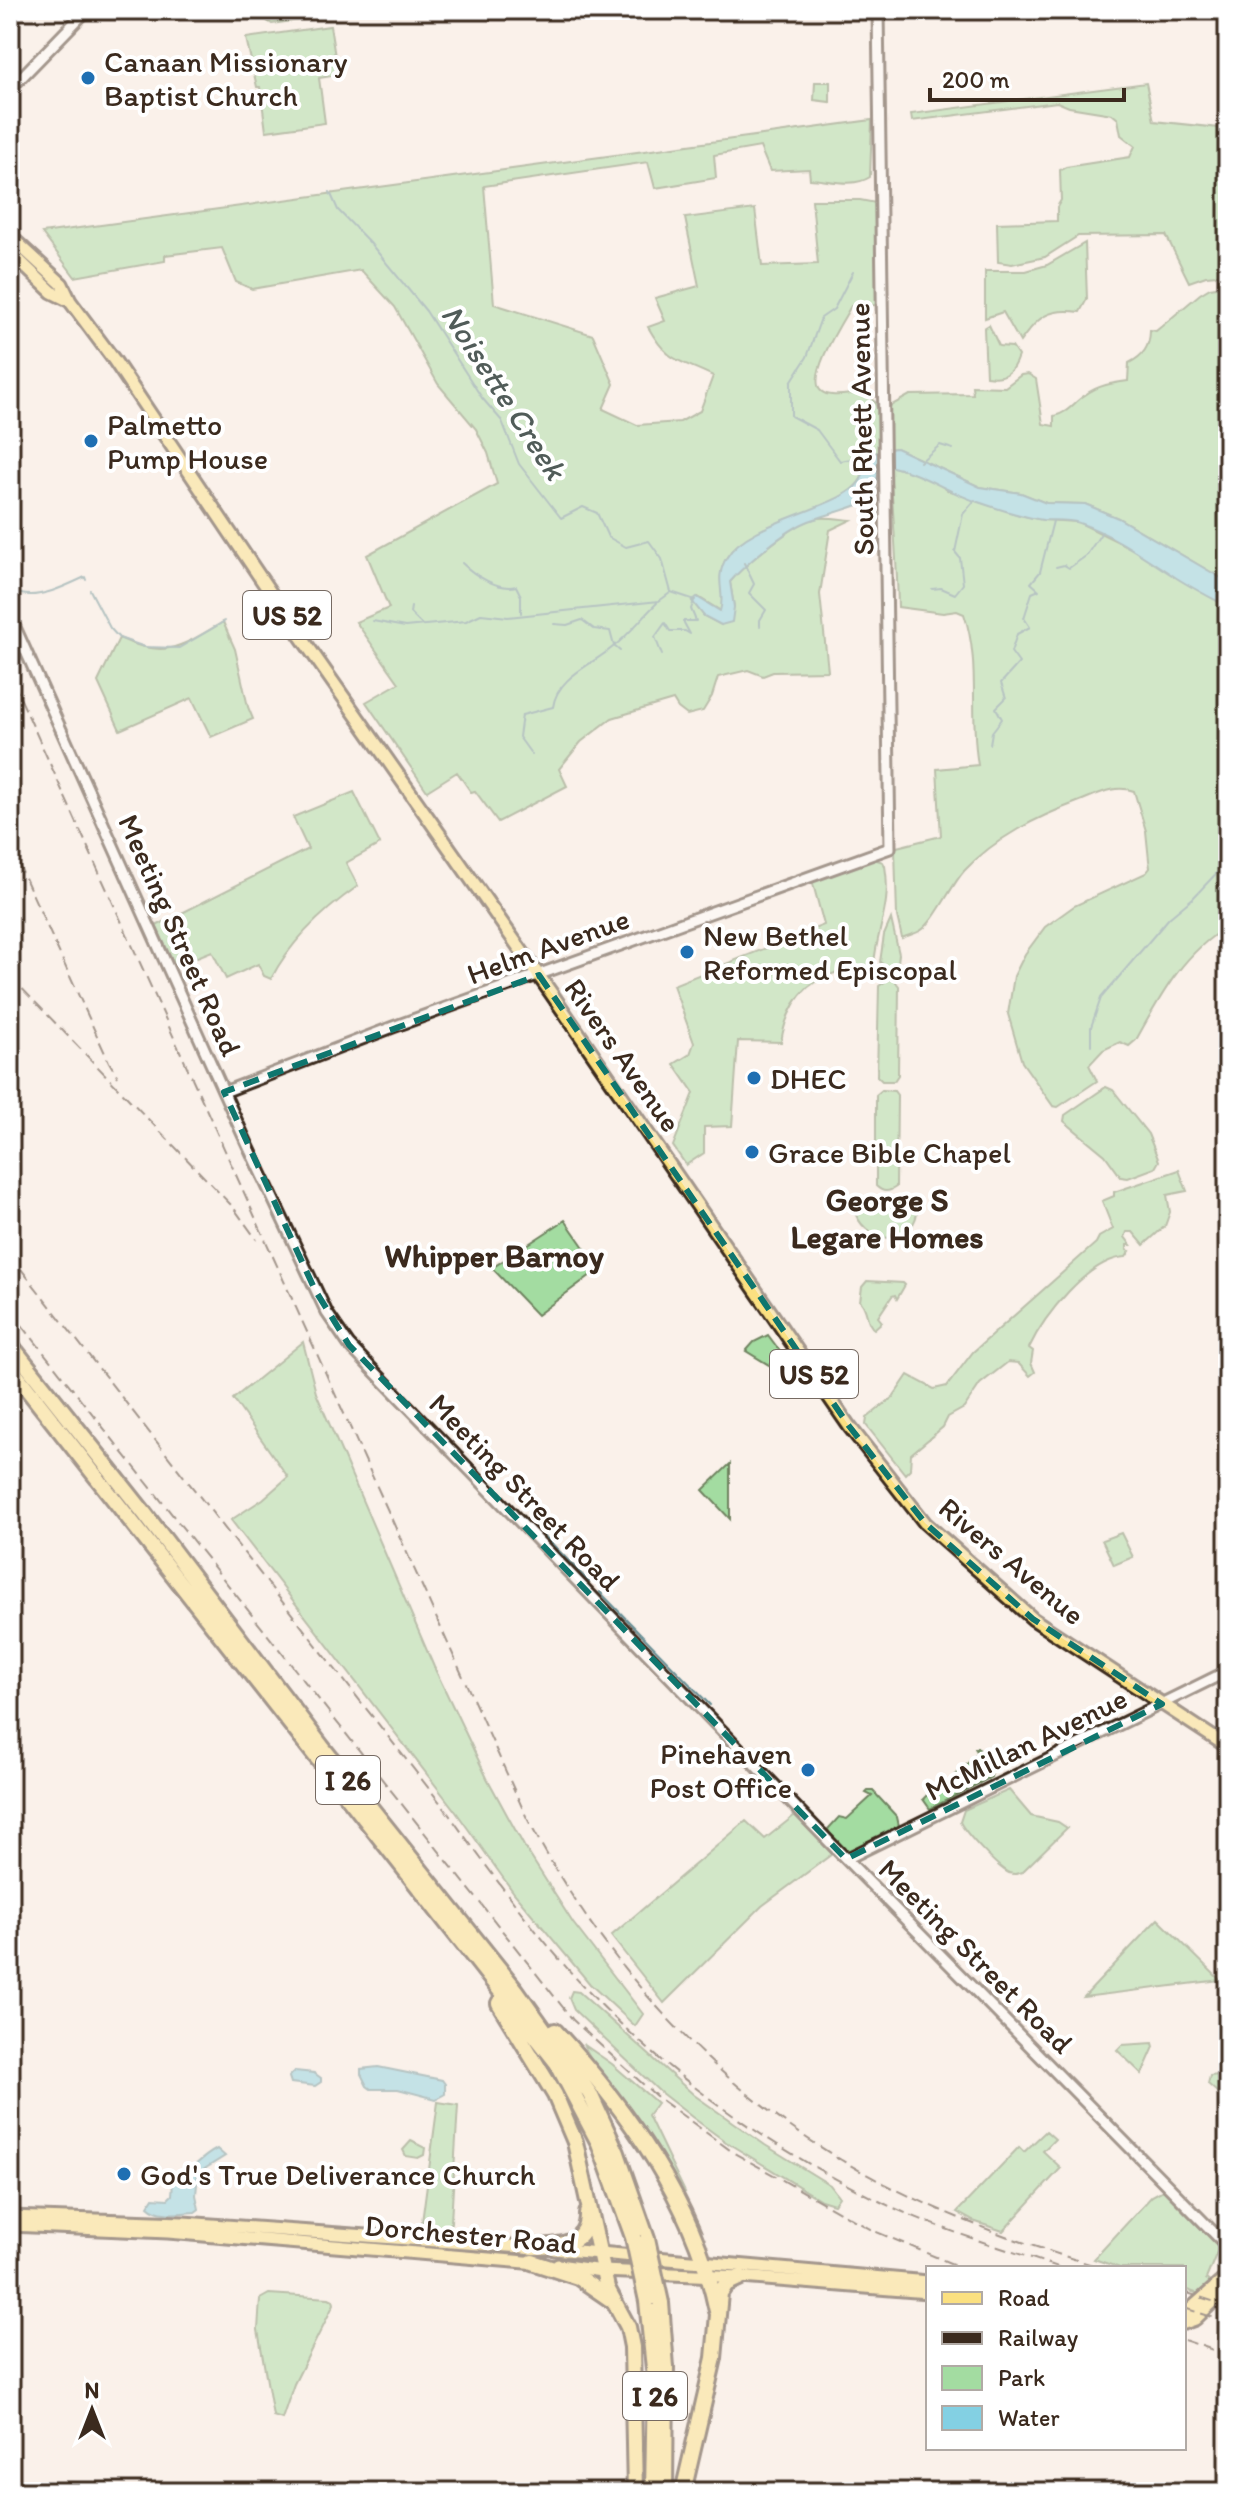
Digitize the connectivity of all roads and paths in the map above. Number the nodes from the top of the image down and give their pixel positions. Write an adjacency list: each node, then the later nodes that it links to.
1 (87, 10): 3 (street)
2 (878, 10): 8 (street, South Rhett Avenue)
3 (10, 89)
4 (10, 236): 6 (main road, Rivers Avenue / US 52)
5 (10, 252): 6 (main road, Rivers Avenue / US 52)
6 (70, 301): 9 (main road, Rivers Avenue / US 52)
7 (10, 616): 10 (street, Meeting Street Road)
8 (890, 848): 9 (street, Helm Avenue)
9 (539, 975): 10 (street, Helm Avenue); 14 (main road, Rivers Avenue / US 52)
10 (224, 1092): 16 (street, Meeting Street Road)
11 (10, 1344): 18 (highway, I 26)
12 (10, 1367): 17 (highway, I 26)
13 (1228, 1671): 14 (street, McMillan Avenue)
14 (1162, 1704): 15 (main road, Rivers Avenue / US 52); 16 (street, McMillan Avenue)
15 (1228, 1747)
16 (846, 1859): 23 (street, Meeting Street Road)
17 (441, 1917): 19 (highway); 22 (highway, I 26)
18 (516, 1990): 22 (highway, I 26); 26 (highway)
19 (586, 2189): 24 (highway); 25 (highway)
20 (10, 2217): 25 (main road, Dorchester Road)
21 (10, 2225): 25 (main road, Dorchester Road)
22 (640, 2238): 33 (highway, I 26, bridge)
23 (1228, 2247)
24 (600, 2253): 25 (main road, Dorchester Road); 26 (main road, Dorchester Road); 27 (highway)
25 (532, 2255): 27 (main road, Dorchester Road); 34 (highway)
26 (708, 2270): 27 (main road, Dorchester Road); 29 (main road, Dorchester Road); 30 (main road, Dorchester Road); 35 (highway)
27 (602, 2271): 34 (highway)
28 (1228, 2276): 36 (main road)
29 (741, 2277): 32 (main road, Dorchester Road); 35 (highway)
30 (926, 2282)
31 (1228, 2287): 37 (main road)
32 (926, 2292)
33 (654, 2302): 39 (highway, I 26); 40 (highway, I 26)
34 (617, 2305): 38 (highway)
35 (717, 2311): 41 (highway)
36 (1186, 2313)
37 (1186, 2322)
38 (635, 2492)
39 (653, 2492)
40 (665, 2492)
41 (683, 2492)

